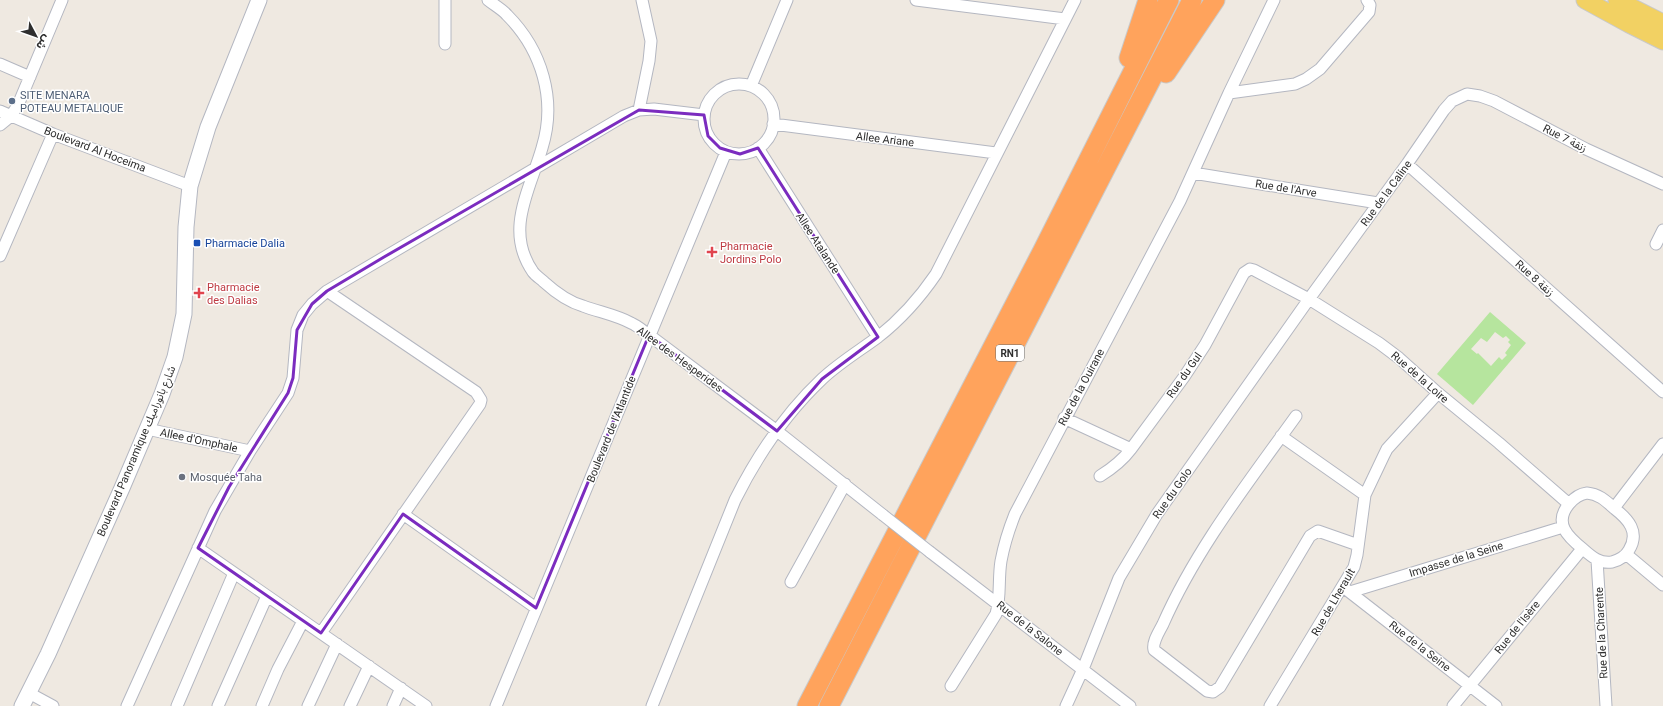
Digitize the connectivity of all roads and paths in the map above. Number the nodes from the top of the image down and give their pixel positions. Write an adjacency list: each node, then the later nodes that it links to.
1 (62, 0): 22 (street)
2 (259, 0): 42 (main road, Boulevard Panoramique شارع بانوراميك)
3 (445, 0): 20 (street)
4 (488, 0): 39 (street, Allee des Hesperides)
5 (642, 0): 26 (street)
6 (787, 0): 23 (street)
7 (916, 0): 17 (street)
8 (1075, 0): 17 (street)
9 (1148, 0): 28 (highway)
10 (1169, 0): 28 (highway, RN1)
11 (1192, 0): 37 (highway, RN1)
12 (1215, 0): 37 (highway)
13 (1274, 0): 24 (street, Rue de la Ouirane)
14 (1367, 0): 24 (street)
15 (1585, 0): 19 (main road)
16 (1617, 0): 18 (main road)
17 (1065, 19): 36 (street)
18 (1663, 23)
19 (1663, 41)
20 (444, 44)
21 (0, 64): 22 (street)
22 (30, 77): 30 (street)
23 (751, 86): 29 (street); 31 (street)
24 (1229, 93): 40 (street, Rue de la Ouirane)
25 (1467, 94): 38 (street, Rue de la Caline); 41 (street, Rue 7 زنقة)
26 (639, 110): 29 (street); 39 (street)
27 (0, 111): 30 (street, Boulevard Al Hoceima)
28 (1111, 114): 102 (highway, RN1)
29 (704, 115): 35 (street)
30 (11, 116): 32 (street); 33 (street, Boulevard Al Hoceima)
31 (773, 124): 34 (street); 36 (street, Allee Ariane)
32 (0, 125)
33 (53, 134): 42 (street, Boulevard Al Hoceima); 46 (street)
34 (758, 148): 35 (street); 51 (street, Allee Atalande)
35 (726, 152): 50 (street, Boulevard de l'Atlantide)
36 (996, 153): 51 (street)
37 (1113, 153): 103 (highway, RN1)
38 (1407, 164): 43 (street, Rue de la Caline); 52 (street, Rue 8 زنقة)
39 (534, 170): 48 (street); 50 (street, Allee des Hesperides)
40 (1193, 173): 43 (street, Rue de l'Arve); 55 (street, Rue de la Ouirane)
41 (1663, 184)
42 (190, 186): 56 (main road, Boulevard Panoramique شارع بانوراميك)
43 (1378, 203): 49 (street, Rue de la Caline)
44 (1663, 230): 45 (street)
45 (1656, 244)
46 (0, 256)
47 (1258, 271): 49 (street, Rue de la Loire); 60 (street, Rue du Gul)
48 (327, 291): 61 (street); 67 (street)
49 (1309, 299): 53 (street, Rue de la Loire); 86 (street, Rue du Golo)
50 (649, 335): 57 (street, Allee des Hesperides); 81 (street, Boulevard de l'Atlantide)
51 (878, 337): 57 (street)
52 (1663, 392)
53 (1438, 393): 64 (street, Rue de Lherault); 65 (street, Rue de la Loire)
54 (1296, 416): 58 (street)
55 (1064, 418): 60 (street); 80 (street, Rue de la Ouirane)
56 (147, 429): 61 (street, Allee d'Omphale); 90 (main road, Boulevard Panoramique شارع بانوراميك)
57 (777, 431): 63 (street, Allee des Hesperides); 101 (street)
58 (1281, 436): 64 (street); 70 (street)
59 (1663, 444): 66 (street)
60 (1131, 449): 62 (street, Rue du Gul)
61 (250, 450): 71 (street)
62 (1100, 476)
63 (845, 484): 68 (street, Allee des Hesperides); 76 (street)
64 (1365, 495): 70 (street, Rue de Lherault)
65 (1569, 504): 66 (street); 69 (street)
66 (1614, 508): 73 (street)
67 (403, 514): 81 (street); 83 (street)
68 (883, 515): 80 (street, Rue de la Salone, bridge)
69 (1563, 527): 72 (street); 78 (street, Impasse de la Seine)
70 (1358, 545): 78 (street, Rue de Lherault)
71 (198, 548): 75 (street); 92 (street)
72 (1582, 549): 74 (street); 87 (street, Rue de l'Isère)
73 (1626, 554): 74 (street); 77 (street)
74 (1597, 560): 109 (street, Rue de la Charente)
75 (234, 573): 79 (street); 93 (street)
76 (791, 582)
77 (1663, 585)
78 (1346, 589): 87 (street, Rue de la Seine); 106 (street, Rue de Lherault)
79 (267, 596): 82 (street); 94 (street)
80 (999, 604): 86 (street, Rue de la Salone); 88 (street, Rue de la Ouirane)
81 (536, 608): 100 (street, Boulevard de l'Atlantide)
82 (303, 621): 83 (street); 95 (street)
83 (321, 633): 84 (street)
84 (337, 644): 85 (street); 96 (street)
85 (369, 666): 89 (street); 97 (street)
86 (1083, 669): 104 (street, Rue du Golo); 105 (street, Rue de la Salone)
87 (1470, 685): 107 (street, Rue de l'Isère); 108 (street, Rue de la Seine)
88 (951, 686)
89 (400, 688): 98 (street); 99 (street)
90 (25, 700): 91 (street)
91 (53, 706)
92 (127, 706)
93 (177, 706)
94 (218, 706)
95 (262, 706)
96 (308, 706)
97 (350, 706)
98 (393, 706)
99 (426, 706)
100 (496, 706)
101 (652, 706)
102 (807, 706)
103 (829, 706)
104 (1066, 706)
105 (1130, 706)
106 (1270, 706)
107 (1453, 706)
108 (1496, 706)
109 (1606, 706)

